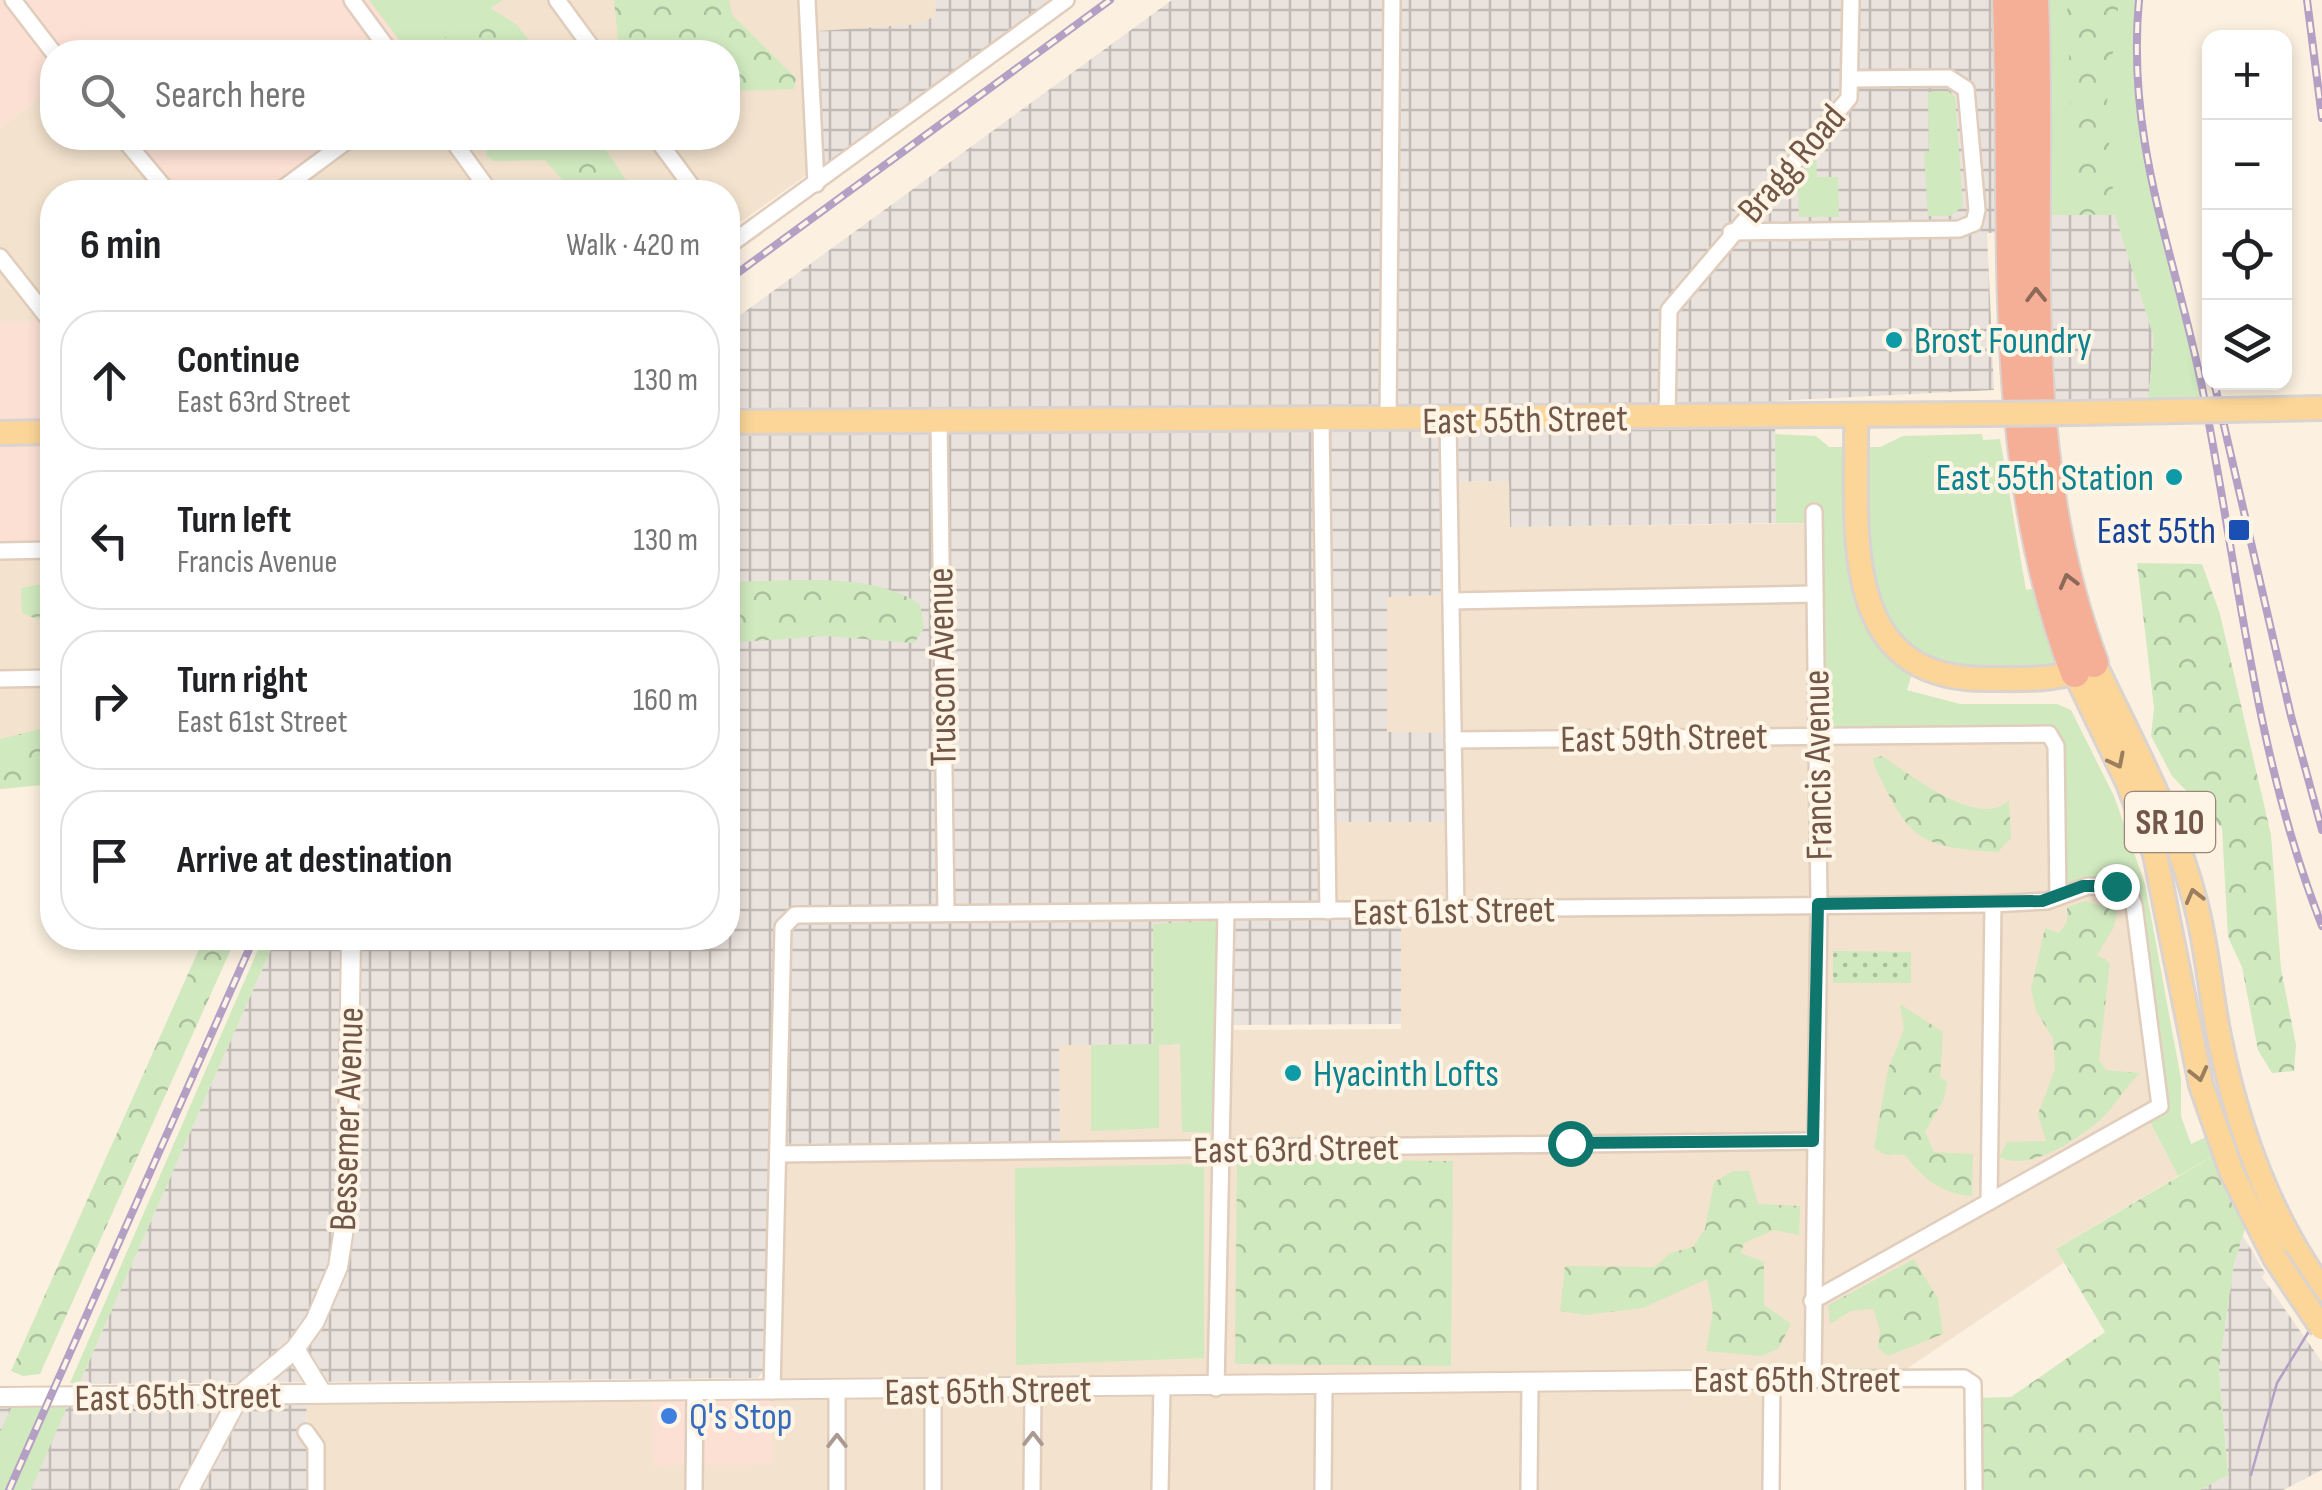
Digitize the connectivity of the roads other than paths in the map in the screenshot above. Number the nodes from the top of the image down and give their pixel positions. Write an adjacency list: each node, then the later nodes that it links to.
1 (14, 0): 11 (street)
2 (352, 0): 12 (street)
3 (558, 0): 13 (street)
4 (807, 0): 24 (street)
5 (1066, 0): 24 (street)
6 (1392, 0): 33 (street)
7 (1851, 0): 14 (street)
8 (1995, 0): 19 (highway)
9 (2007, 0): 19 (highway)
10 (2035, 8): 44 (highway, one-way to 10)
11 (44, 40)
12 (381, 40)
13 (586, 40)
14 (1852, 79): 25 (street, Bragg Road); 25 (street, Bragg Road)
15 (132, 150): 20 (street)
16 (335, 150): 21 (street)
17 (459, 150): 22 (street)
18 (665, 150): 23 (street)
19 (2008, 150): 44 (highway)
20 (158, 180)
21 (294, 180)
22 (481, 180)
23 (687, 180)
24 (816, 184): 26 (street)
25 (1731, 232): 31 (street, Bragg Road)
26 (740, 235)
27 (0, 257): 28 (street)
28 (40, 308)
29 (2322, 408): 30 (main road, East 55th Street, bridge)
30 (1856, 415): 31 (main road, East 55th Street); 44 (main road)
31 (1666, 417): 35 (main road, East 55th Street)
32 (939, 420): 34 (main road, East 55th Street); 36 (main road, East 55th Street); 55 (street, Truscon Avenue)
33 (1388, 420): 34 (main road, East 55th Street); 35 (main road, East 55th Street)
34 (1321, 421): 52 (street)
35 (1448, 421): 43 (street)
36 (740, 422)
37 (40, 432): 38 (main road)
38 (0, 433)
39 (1814, 512): 42 (street, Francis Avenue)
40 (0, 550): 41 (street)
41 (40, 550)
42 (1815, 594): 43 (street); 47 (street, Francis Avenue)
43 (1451, 602): 48 (street)
44 (2085, 668): 61 (main road, SR 10, one-way to 44); 63 (main road, SR 10, one-way to 63, bridge)
45 (40, 678): 46 (street)
46 (0, 679)
47 (1816, 736): 48 (street, East 59th Street); 49 (street, East 59th Street); 50 (street, Francis Avenue)
48 (1453, 740): 53 (street)
49 (2058, 897): 51 (street, East 61st Street); 60 (street, East 61st Street)
50 (1818, 904): 51 (street, East 61st Street); 53 (street, East 61st Street); 57 (street, Francis Avenue)
51 (1993, 904): 60 (street)
52 (1328, 911): 53 (street, East 61st Street); 54 (street, East 61st Street)
53 (1456, 911)
54 (1226, 912): 55 (street, East 61st Street); 58 (street)
55 (946, 914): 59 (street, East 61st Street)
56 (352, 950): 64 (street, Bessemer Avenue)
57 (1813, 1141): 58 (street, East 63rd Street); 62 (street, Francis Avenue)
58 (1222, 1150): 59 (street, East 63rd Street); 71 (street)
59 (778, 1154): 74 (street)
60 (1988, 1202): 62 (street)
61 (2322, 1289)
62 (1812, 1302): 66 (street, Francis Avenue)
63 (2322, 1328)
64 (295, 1349): 76 (street); 77 (street, Bessemer Avenue)
65 (1772, 1379): 66 (street, East 65th Street); 67 (street, East 65th Street); 89 (street)
66 (1813, 1379): 90 (street, East 65th Street)
67 (1530, 1383): 69 (street, East 65th Street); 88 (street)
68 (1162, 1387): 70 (street, East 65th Street); 71 (street, East 65th Street); 86 (street)
69 (1324, 1387): 71 (street, East 65th Street); 87 (street)
70 (1033, 1388): 72 (street, East 65th Street); 85 (street, one-way to 70)
71 (1216, 1388)
72 (933, 1390): 75 (street, East 65th Street); 84 (street)
73 (695, 1392): 74 (street, East 65th Street); 76 (street, East 65th Street); 82 (street)
74 (772, 1392): 75 (street, East 65th Street)
75 (837, 1392): 83 (street, one-way to 75)
76 (322, 1393): 77 (street, East 65th Street)
77 (240, 1395): 78 (street, East 65th Street); 80 (street, Bessemer Avenue)
78 (0, 1397)
79 (306, 1432): 81 (street)
80 (190, 1490)
81 (316, 1490)
82 (694, 1490)
83 (837, 1490)
84 (933, 1490)
85 (1032, 1490)
86 (1160, 1490)
87 (1324, 1490)
88 (1528, 1490)
89 (1771, 1490)
90 (1974, 1490)

